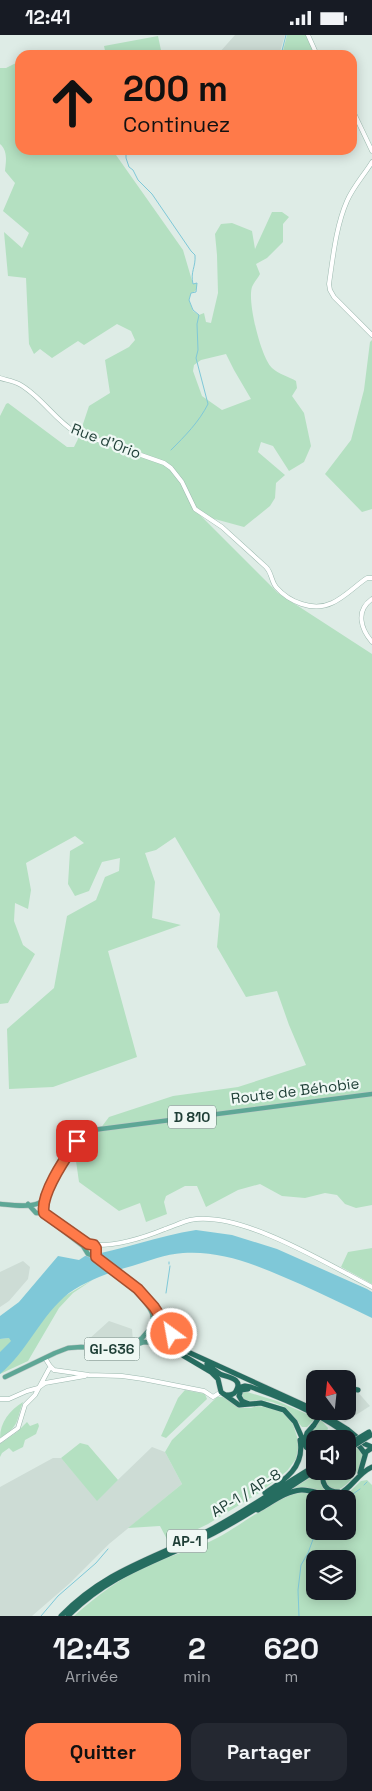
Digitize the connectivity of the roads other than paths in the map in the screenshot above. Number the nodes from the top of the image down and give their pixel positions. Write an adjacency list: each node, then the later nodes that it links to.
1 (308, 35): 2 (street)
2 (315, 50)
3 (357, 120): 4 (street)
4 (372, 151)
5 (372, 162): 6 (street)
6 (372, 335)
7 (0, 378): 8 (street, Rue d'Orio)
8 (372, 578)
9 (372, 599): 10 (street)
10 (372, 642)
11 (372, 1093): 12 (main road, Route de Béhobie / D 810)
12 (47, 1194): 14 (main road, Route de Béhobie / D 810); 16 (main road, Route de Béhobie / D 810)
13 (0, 1204): 15 (main road)
14 (37, 1204): 15 (main road); 16 (main road); 17 (main road)
15 (28, 1205): 17 (main road)
16 (42, 1210): 17 (main road); 18 (main road)
17 (34, 1211)
18 (86, 1246): 19 (main road); 20 (main road)
19 (95, 1248): 20 (main road); 21 (main road); 23 (street)
20 (89, 1254): 21 (main road)
21 (98, 1259): 22 (main road, GI-636)
22 (116, 1272): 24 (main road, GI-636); 25 (main road, GI-636)
23 (372, 1287)
24 (163, 1321): 25 (main road, GI-636); 26 (main road, GI-636)
25 (150, 1327): 27 (main road, GI-636); 30 (main road, GI-636)
26 (170, 1338): 28 (main road); 29 (highway)
27 (155, 1342): 28 (main road, GI-636); 30 (main road, GI-636)
28 (162, 1343): 39 (highway)
29 (177, 1347): 35 (highway); 38 (highway)
30 (67, 1348): 31 (main road, GI-636); 34 (main road, GI-636)
31 (45, 1358): 32 (street); 34 (main road, GI-636)
32 (51, 1368): 33 (street); 40 (street)
33 (88, 1375): 40 (street); 42 (street)
34 (5, 1377): 37 (main road, GI-636)
35 (226, 1377): 36 (highway); 39 (highway)
36 (235, 1379): 38 (highway); 41 (highway)
37 (0, 1380)
38 (255, 1383): 46 (highway)
39 (219, 1384): 42 (highway)
40 (38, 1388): 44 (street); 52 (street)
41 (236, 1390): 42 (highway); 43 (highway); 45 (highway)
42 (223, 1393): 45 (highway)
43 (266, 1393): 45 (highway); 57 (highway)
44 (0, 1399)
45 (249, 1404): 49 (highway)
46 (306, 1405)
47 (316, 1420): 50 (highway, bridge)
48 (333, 1420): 56 (highway)
49 (297, 1426): 50 (highway); 54 (highway); 64 (highway)
50 (312, 1427): 54 (highway)
51 (371, 1433): 53 (highway, bridge)
52 (0, 1441)
53 (356, 1442)
54 (304, 1444): 55 (highway)
55 (306, 1447)
56 (372, 1447): 57 (highway)
57 (365, 1456): 58 (highway); 60 (highway)
58 (372, 1466): 60 (highway)
59 (306, 1472): 64 (highway, AP-1 / AP-8 / AP-1)
60 (358, 1475): 63 (highway)
61 (306, 1476): 64 (highway, AP-1 / AP-8 / AP-1)
62 (323, 1480): 63 (highway)
63 (346, 1489): 64 (highway)
64 (234, 1519): 65 (highway, AP-1 / AP-8 / AP-1); 66 (highway, AP-1 / AP-8 / AP-1)
65 (62, 1616)
66 (68, 1616)

